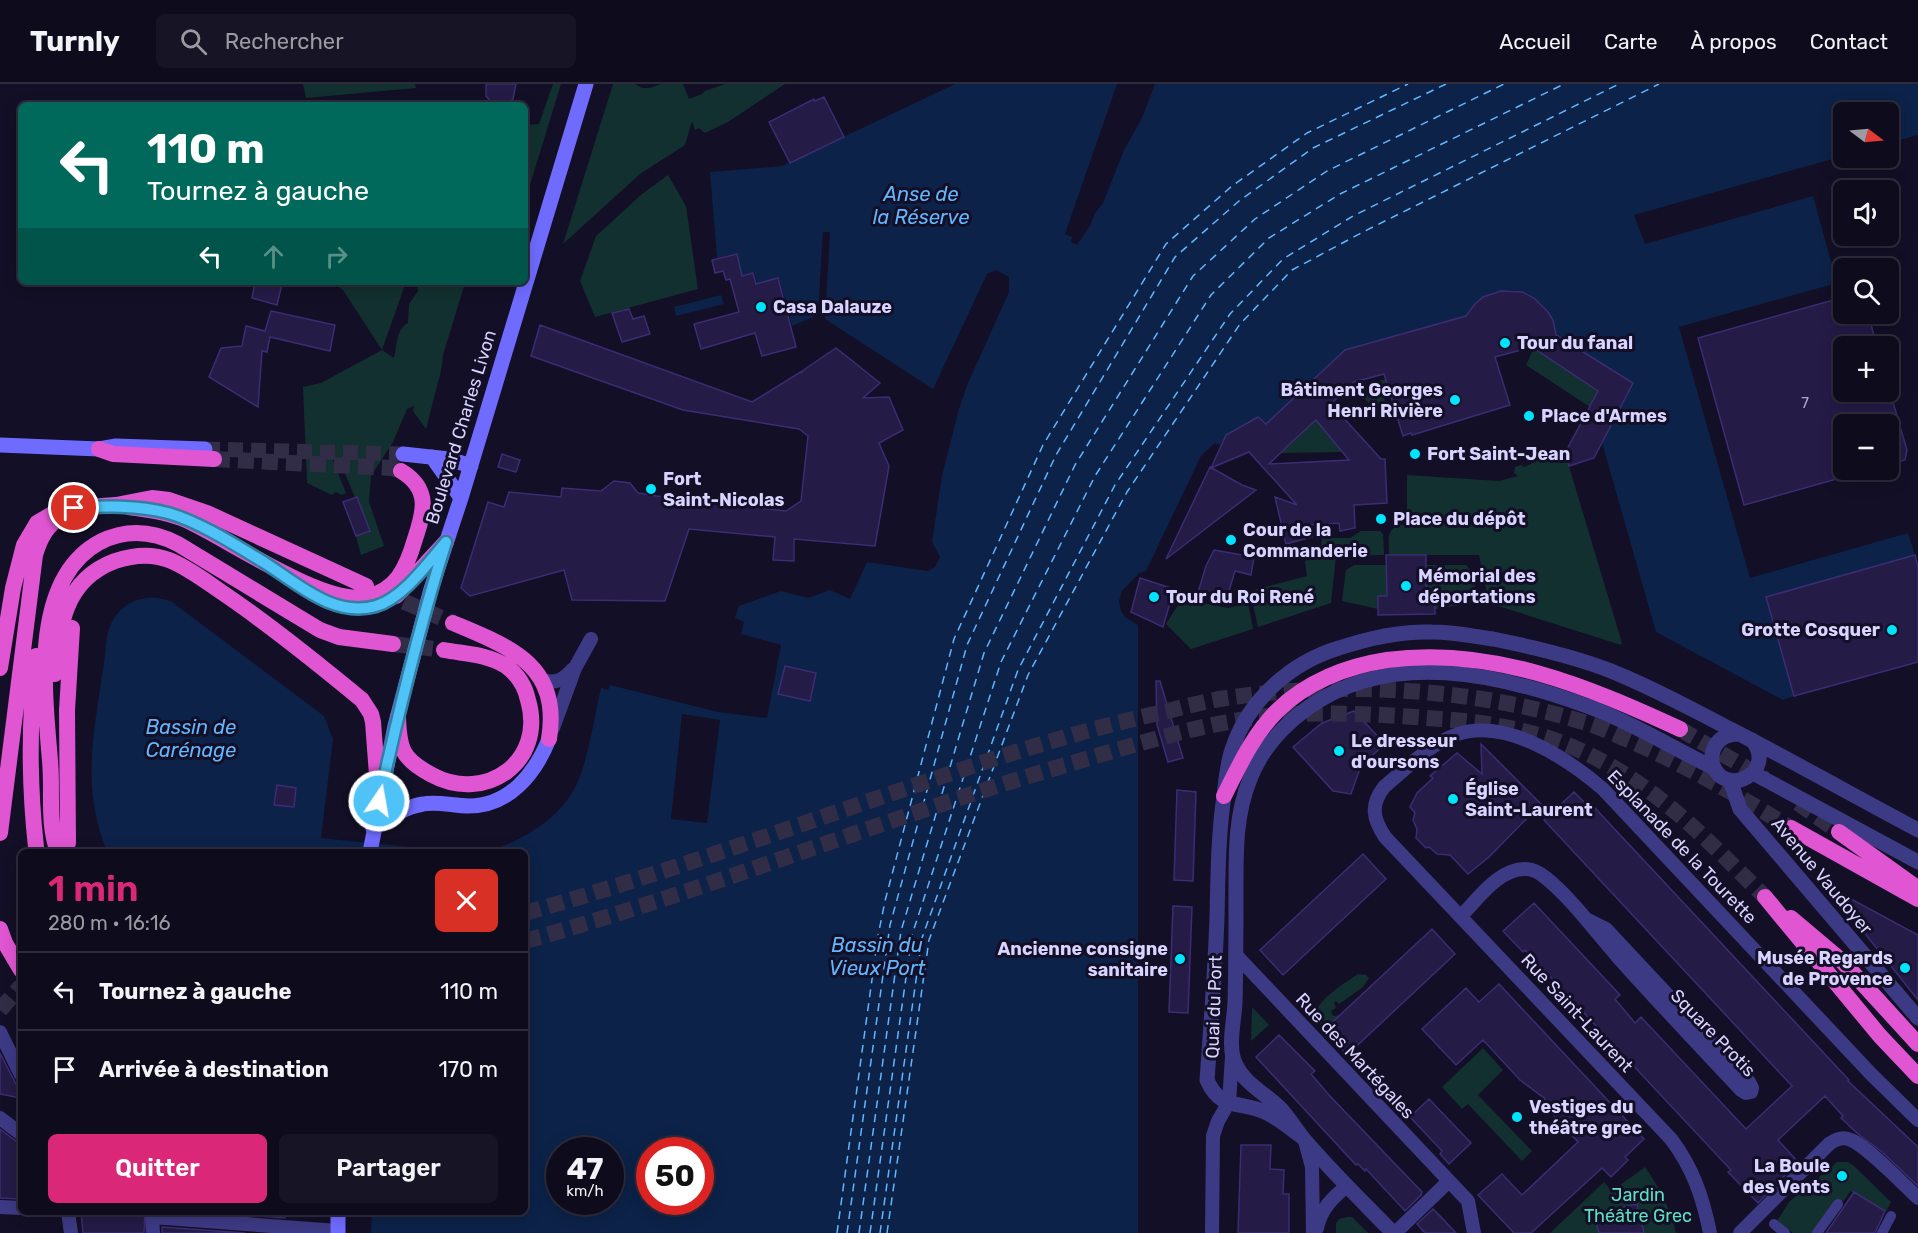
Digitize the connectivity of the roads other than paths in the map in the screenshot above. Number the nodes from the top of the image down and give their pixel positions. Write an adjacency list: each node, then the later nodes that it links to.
1 (586, 84): 2 (main road, Boulevard Charles Livon)
2 (528, 277)
3 (525, 285): 9 (main road, Boulevard Charles Livon)
4 (0, 445): 5 (main road)
5 (99, 449): 6 (highway)
6 (210, 454)
7 (432, 457): 8 (main road); 9 (main road); 10 (main road)
8 (402, 463): 17 (highway)
9 (471, 466): 10 (main road, Boulevard Charles Livon)
10 (461, 498): 13 (main road, Boulevard Charles Livon)
11 (116, 505): 12 (highway); 17 (highway); 18 (highway)
12 (74, 508): 24 (highway); 41 (highway)
13 (446, 542): 17 (highway); 27 (main road, Boulevard Charles Livon)
14 (178, 543): 15 (highway); 19 (highway); 22 (highway)
15 (90, 548): 31 (highway); 43 (highway)
16 (111, 563): 19 (highway); 31 (highway); 44 (highway)
17 (266, 563)
18 (366, 586)
19 (237, 602): 36 (highway)
20 (453, 623): 26 (highway)
21 (591, 639): 25 (street)
22 (393, 644)
23 (444, 651): 27 (highway)
24 (0, 668)
25 (575, 668): 26 (street); 30 (street)
26 (540, 679): 30 (highway)
27 (398, 717): 36 (main road, Boulevard Charles Livon)
28 (1680, 729): 35 (highway)
29 (1745, 737): 32 (street); 33 (street); 35 (street); 39 (street)
30 (549, 739): 37 (main road)
31 (51, 762): 44 (highway)
32 (1714, 768): 34 (street); 52 (street, Quai du Port)
33 (1753, 773): 34 (street); 46 (street)
34 (1730, 780): 54 (street, Avenue Vaudoyer)
35 (1224, 796): 60 (street, Quai du Port)
36 (379, 801): 37 (main road, Boulevard Charles Livon)
37 (377, 824): 45 (main road, Boulevard Charles Livon)
38 (1791, 828): 48 (highway)
39 (1918, 830)
40 (1839, 832): 47 (highway)
41 (0, 833)
42 (1385, 837): 49 (street, Rue Saint-Laurent); 62 (street, Esplanade de la Tourette)
43 (36, 847)
44 (63, 848)
45 (371, 849)
46 (1918, 862)
47 (1918, 889)
48 (1918, 899)
49 (1461, 916): 50 (street, Square Protis); 82 (street, Rue Saint-Laurent)
50 (1586, 919): 50 (street, Square Protis)
51 (0, 929): 53 (highway)
52 (1236, 955): 57 (street, Quai du Port); 65 (street, Rue des Martégales)
53 (18, 965)
54 (1918, 1018)
55 (0, 1032): 58 (street)
56 (1918, 1044): 59 (highway)
57 (1232, 1057): 60 (street, Quai du Port); 64 (street)
58 (18, 1069)
59 (1918, 1076)
60 (1229, 1102): 64 (street); 78 (street, Quai du Port)
61 (0, 1118): 63 (street)
62 (1918, 1120)
63 (18, 1132)
64 (1303, 1138): 66 (street); 79 (street)
65 (1448, 1182): 80 (street); 81 (street, Rue des Martégales)
66 (1347, 1186): 79 (street); 80 (street)
67 (1918, 1198): 83 (street)
68 (1838, 1204): 85 (street)
69 (0, 1207): 70 (street)
70 (18, 1208)
71 (67, 1215): 76 (street)
72 (338, 1215): 75 (main road)
73 (1891, 1216): 86 (street)
74 (1774, 1224): 84 (street)
75 (338, 1232): 77 (street)
76 (71, 1233)
77 (153, 1233)
78 (1212, 1233)
79 (1315, 1233)
80 (1394, 1233)
81 (1474, 1233)
82 (1710, 1233)
83 (1740, 1233)
84 (1785, 1233)
85 (1817, 1233)
86 (1882, 1233)

